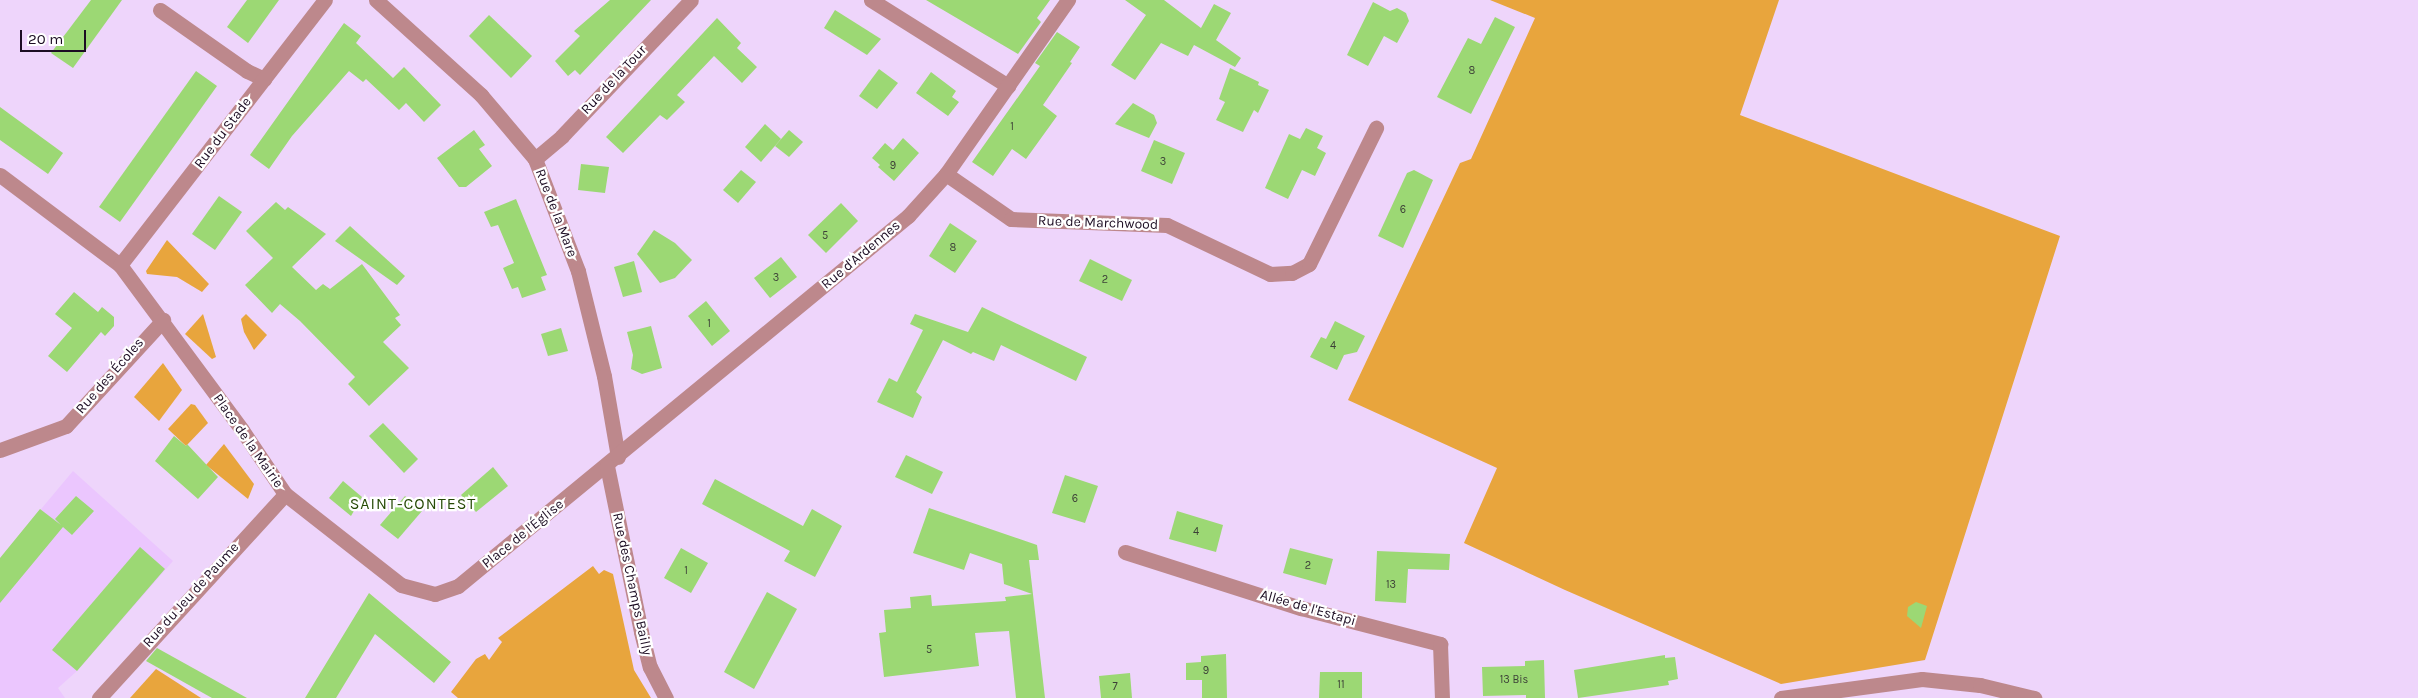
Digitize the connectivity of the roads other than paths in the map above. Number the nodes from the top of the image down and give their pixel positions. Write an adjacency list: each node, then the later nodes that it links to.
1 (325, 0): 7 (street, Rue du Stade)
2 (376, 0): 10 (street, Rue de la Mare)
3 (691, 0): 10 (street, Rue de la Tour)
4 (871, 0): 8 (street)
5 (1068, 0): 8 (street, Rue d'Ardennes)
6 (160, 10): 7 (street)
7 (264, 79): 13 (street, Rue du Stade)
8 (1008, 86): 11 (street, Rue d'Ardennes)
9 (1376, 128): 11 (street, Rue de Marchwood)
10 (535, 159): 16 (street, Rue de la Mare)
11 (946, 174): 16 (street, Rue d'Ardennes)
12 (0, 175): 13 (street, Place de la Mairie)
13 (120, 265): 14 (street, Place de la Mairie)
14 (163, 320): 15 (street, Rue des Écoles); 17 (street, Place de la Mairie)
15 (0, 450)
16 (612, 462): 19 (street, Place de l'Église); 21 (street, Rue des Champs Bailly)
17 (285, 494): 19 (street, Place de la Mairie); 20 (street, Rue du Jeu de Paume)
18 (1125, 552): 22 (street, Allée de l'Estapi)
19 (435, 594)
20 (99, 698)
21 (666, 698)
22 (1442, 698)
23 (1781, 698): 24 (street)
24 (2034, 698)

